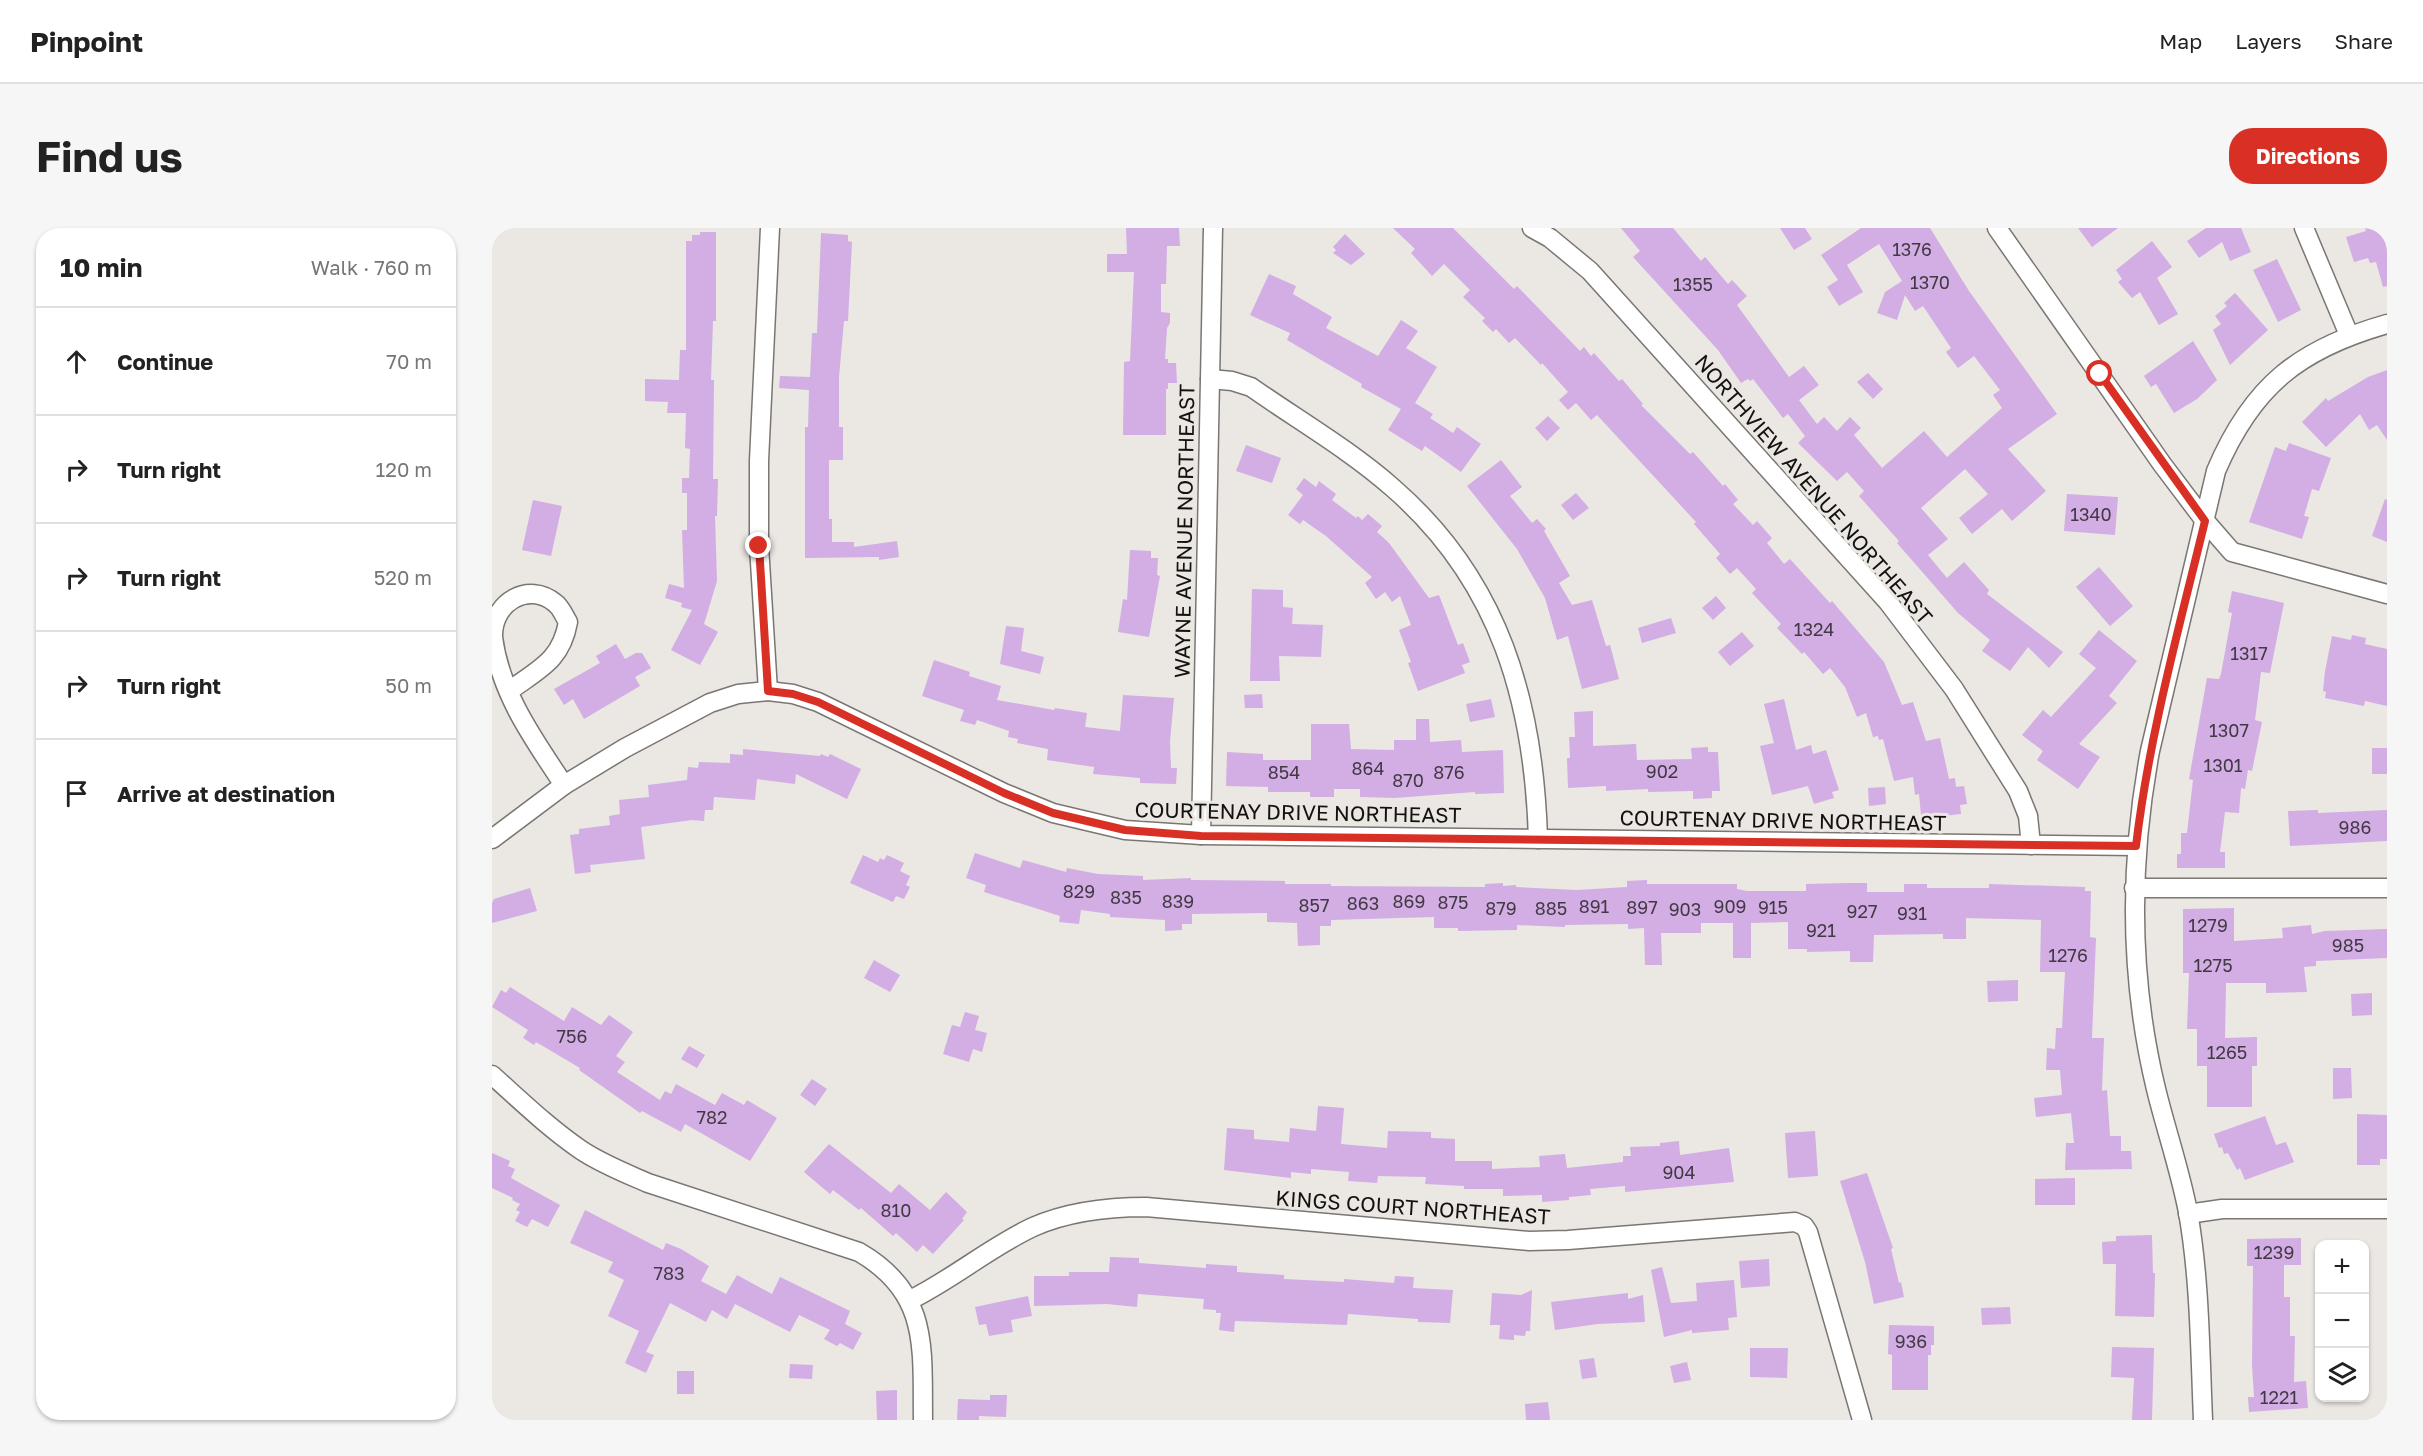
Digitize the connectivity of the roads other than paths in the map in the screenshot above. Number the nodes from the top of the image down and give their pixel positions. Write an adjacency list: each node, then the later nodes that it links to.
1 (770, 228): 12 (street)
2 (1213, 228): 8 (street, WAYNE AVENUE NORTHEAST)
3 (1532, 228): 17 (street, NORTHVIEW AVENUE NORTHEAST)
4 (1997, 228): 9 (street)
5 (2304, 228): 7 (street)
6 (2387, 324): 7 (street)
7 (2349, 335): 9 (street)
8 (1210, 379): 14 (street, WAYNE AVENUE NORTHEAST); 16 (street)
9 (2205, 521): 10 (street); 18 (street)
10 (2387, 594)
11 (509, 691): 11 (street); 13 (street)
12 (768, 691): 13 (street, COURTENAY DRIVE NORTHEAST); 14 (street, COURTENAY DRIVE NORTHEAST)
13 (564, 785): 15 (street, COURTENAY DRIVE NORTHEAST)
14 (1201, 836): 16 (street, COURTENAY DRIVE NORTHEAST)
15 (492, 839)
16 (1538, 839): 17 (street, COURTENAY DRIVE NORTHEAST)
17 (2031, 845): 18 (street, COURTENAY DRIVE NORTHEAST)
18 (2136, 846): 19 (street)
19 (2134, 888): 20 (street); 23 (street)
20 (2387, 888)
21 (492, 1075): 24 (street)
22 (2387, 1209): 23 (street)
23 (2188, 1214): 27 (street)
24 (910, 1300): 25 (street); 26 (street, KINGS COURT NORTHEAST)
25 (923, 1420)
26 (1862, 1420)
27 (2204, 1420)

